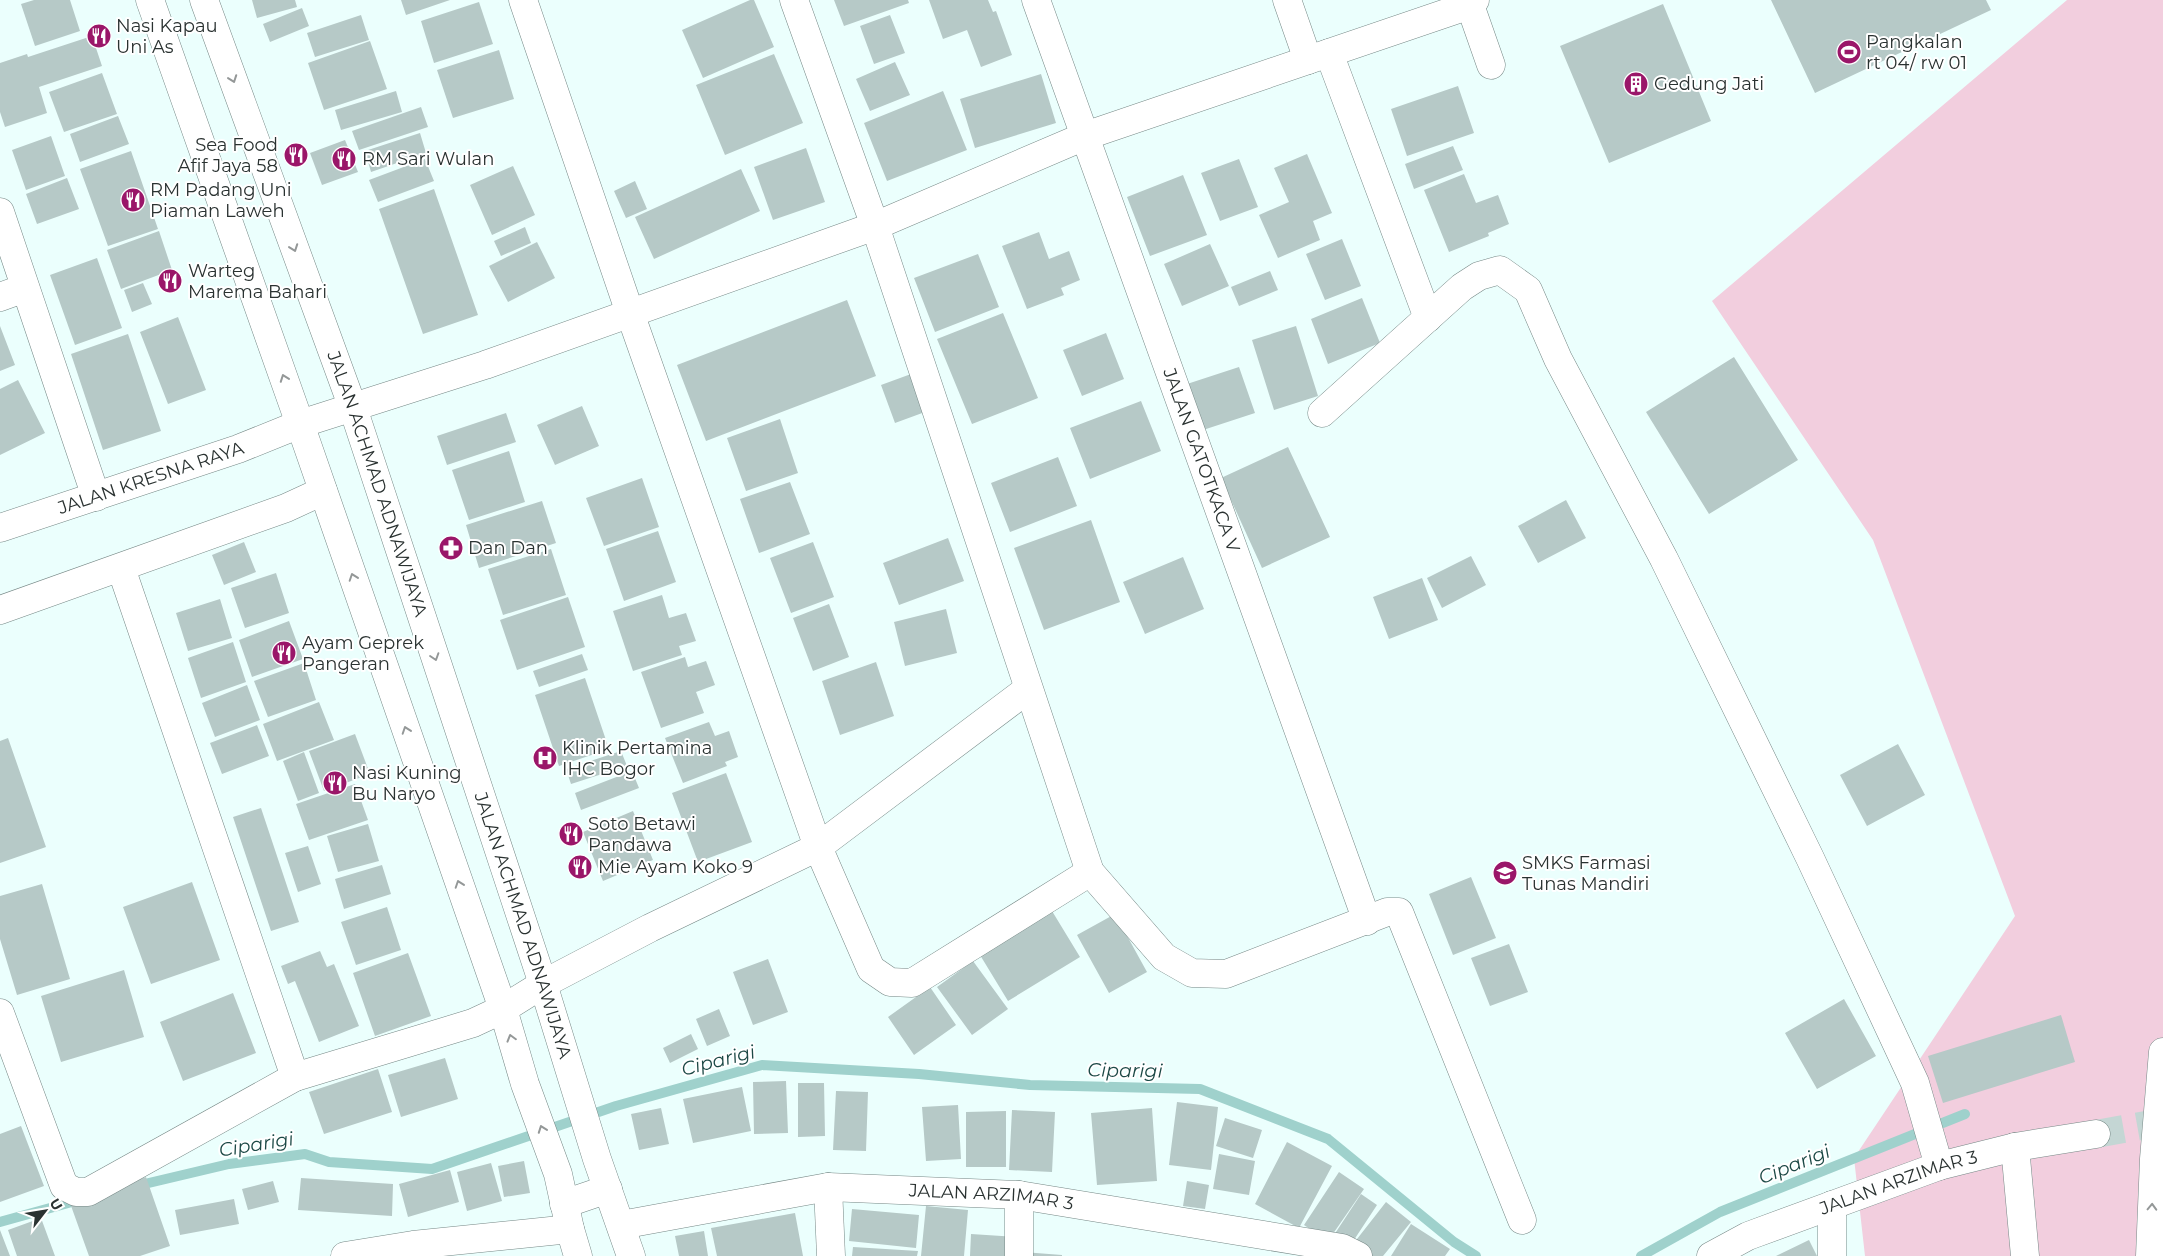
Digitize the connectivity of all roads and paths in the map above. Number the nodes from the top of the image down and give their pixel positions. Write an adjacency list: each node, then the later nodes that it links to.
1 (150, 0): 18 (main road, one-way to 1)
2 (204, 0): 16 (main road, JALAN ACHMAD ADNAWIJAYA, one-way to 16)
3 (523, 0): 14 (main road)
4 (794, 0): 12 (main road)
5 (1036, 0): 10 (main road, JALAN GATOTKACA V)
6 (1287, 0): 8 (main road)
7 (1472, 3): 8 (main road, JALAN KRESNA RAYA); 9 (main road)
8 (1318, 56): 10 (main road, JALAN KRESNA RAYA); 15 (main road)
9 (1491, 65)
10 (1085, 136): 12 (main road, JALAN KRESNA RAYA); 27 (main road, JALAN GATOTKACA V)
11 (0, 212): 13 (main road)
12 (875, 226): 14 (main road, JALAN KRESNA RAYA); 24 (main road)
13 (12, 293): 20 (main road)
14 (630, 313): 16 (main road, JALAN KRESNA RAYA); 25 (main road)
15 (1428, 318): 17 (main road); 35 (main road)
16 (353, 408): 18 (main road, JALAN KRESNA RAYA); 28 (main road, JALAN ACHMAD ADNAWIJAYA, one-way to 28)
17 (1322, 413)
18 (300, 424): 19 (main road); 20 (main road, JALAN KRESNA RAYA)
19 (323, 491): 22 (main road); 29 (main road, one-way to 19)
20 (96, 497): 21 (main road, JALAN KRESNA RAYA)
21 (0, 528)
22 (121, 568): 23 (main road); 32 (main road)
23 (0, 610)
24 (1028, 689): 25 (main road); 26 (main road)
25 (818, 847): 26 (main road); 28 (main road)
26 (1090, 872): 27 (main road)
27 (1367, 920): 41 (main road)
28 (543, 984): 29 (main road); 37 (main road, JALAN ACHMAD ADNAWIJAYA)
29 (503, 1009): 32 (main road); 40 (main road, one-way to 29)
30 (0, 1013): 32 (main road)
31 (2163, 1052): 52 (main road, one-way to 31)
32 (295, 1077)
33 (2096, 1134): 34 (main road, JALAN ARZIMAR 3)
34 (2015, 1146): 35 (main road, JALAN ARZIMAR 3); 51 (main road)
35 (1936, 1157): 39 (main road, JALAN ARZIMAR 3)
36 (828, 1187): 38 (main road, JALAN ARZIMAR 3); 42 (main road, JALAN ARZIMAR 3); 46 (main road)
37 (608, 1189): 40 (main road); 42 (main road, JALAN ACHMAD ADNAWIJAYA)
38 (1019, 1195): 47 (main road); 48 (main road, JALAN ARZIMAR 3)
39 (1832, 1205): 49 (main road, JALAN ARZIMAR 3); 50 (main road)
40 (567, 1216): 43 (main road); 44 (main road)
41 (1522, 1220)
42 (621, 1225): 45 (main road, JALAN ACHMAD ADNAWIJAYA)
43 (345, 1256)
44 (578, 1256)
45 (631, 1256)
46 (831, 1256)
47 (1019, 1256)
48 (1358, 1256)
49 (1711, 1256)
50 (1832, 1256)
51 (2025, 1256)
52 (2150, 1256)

